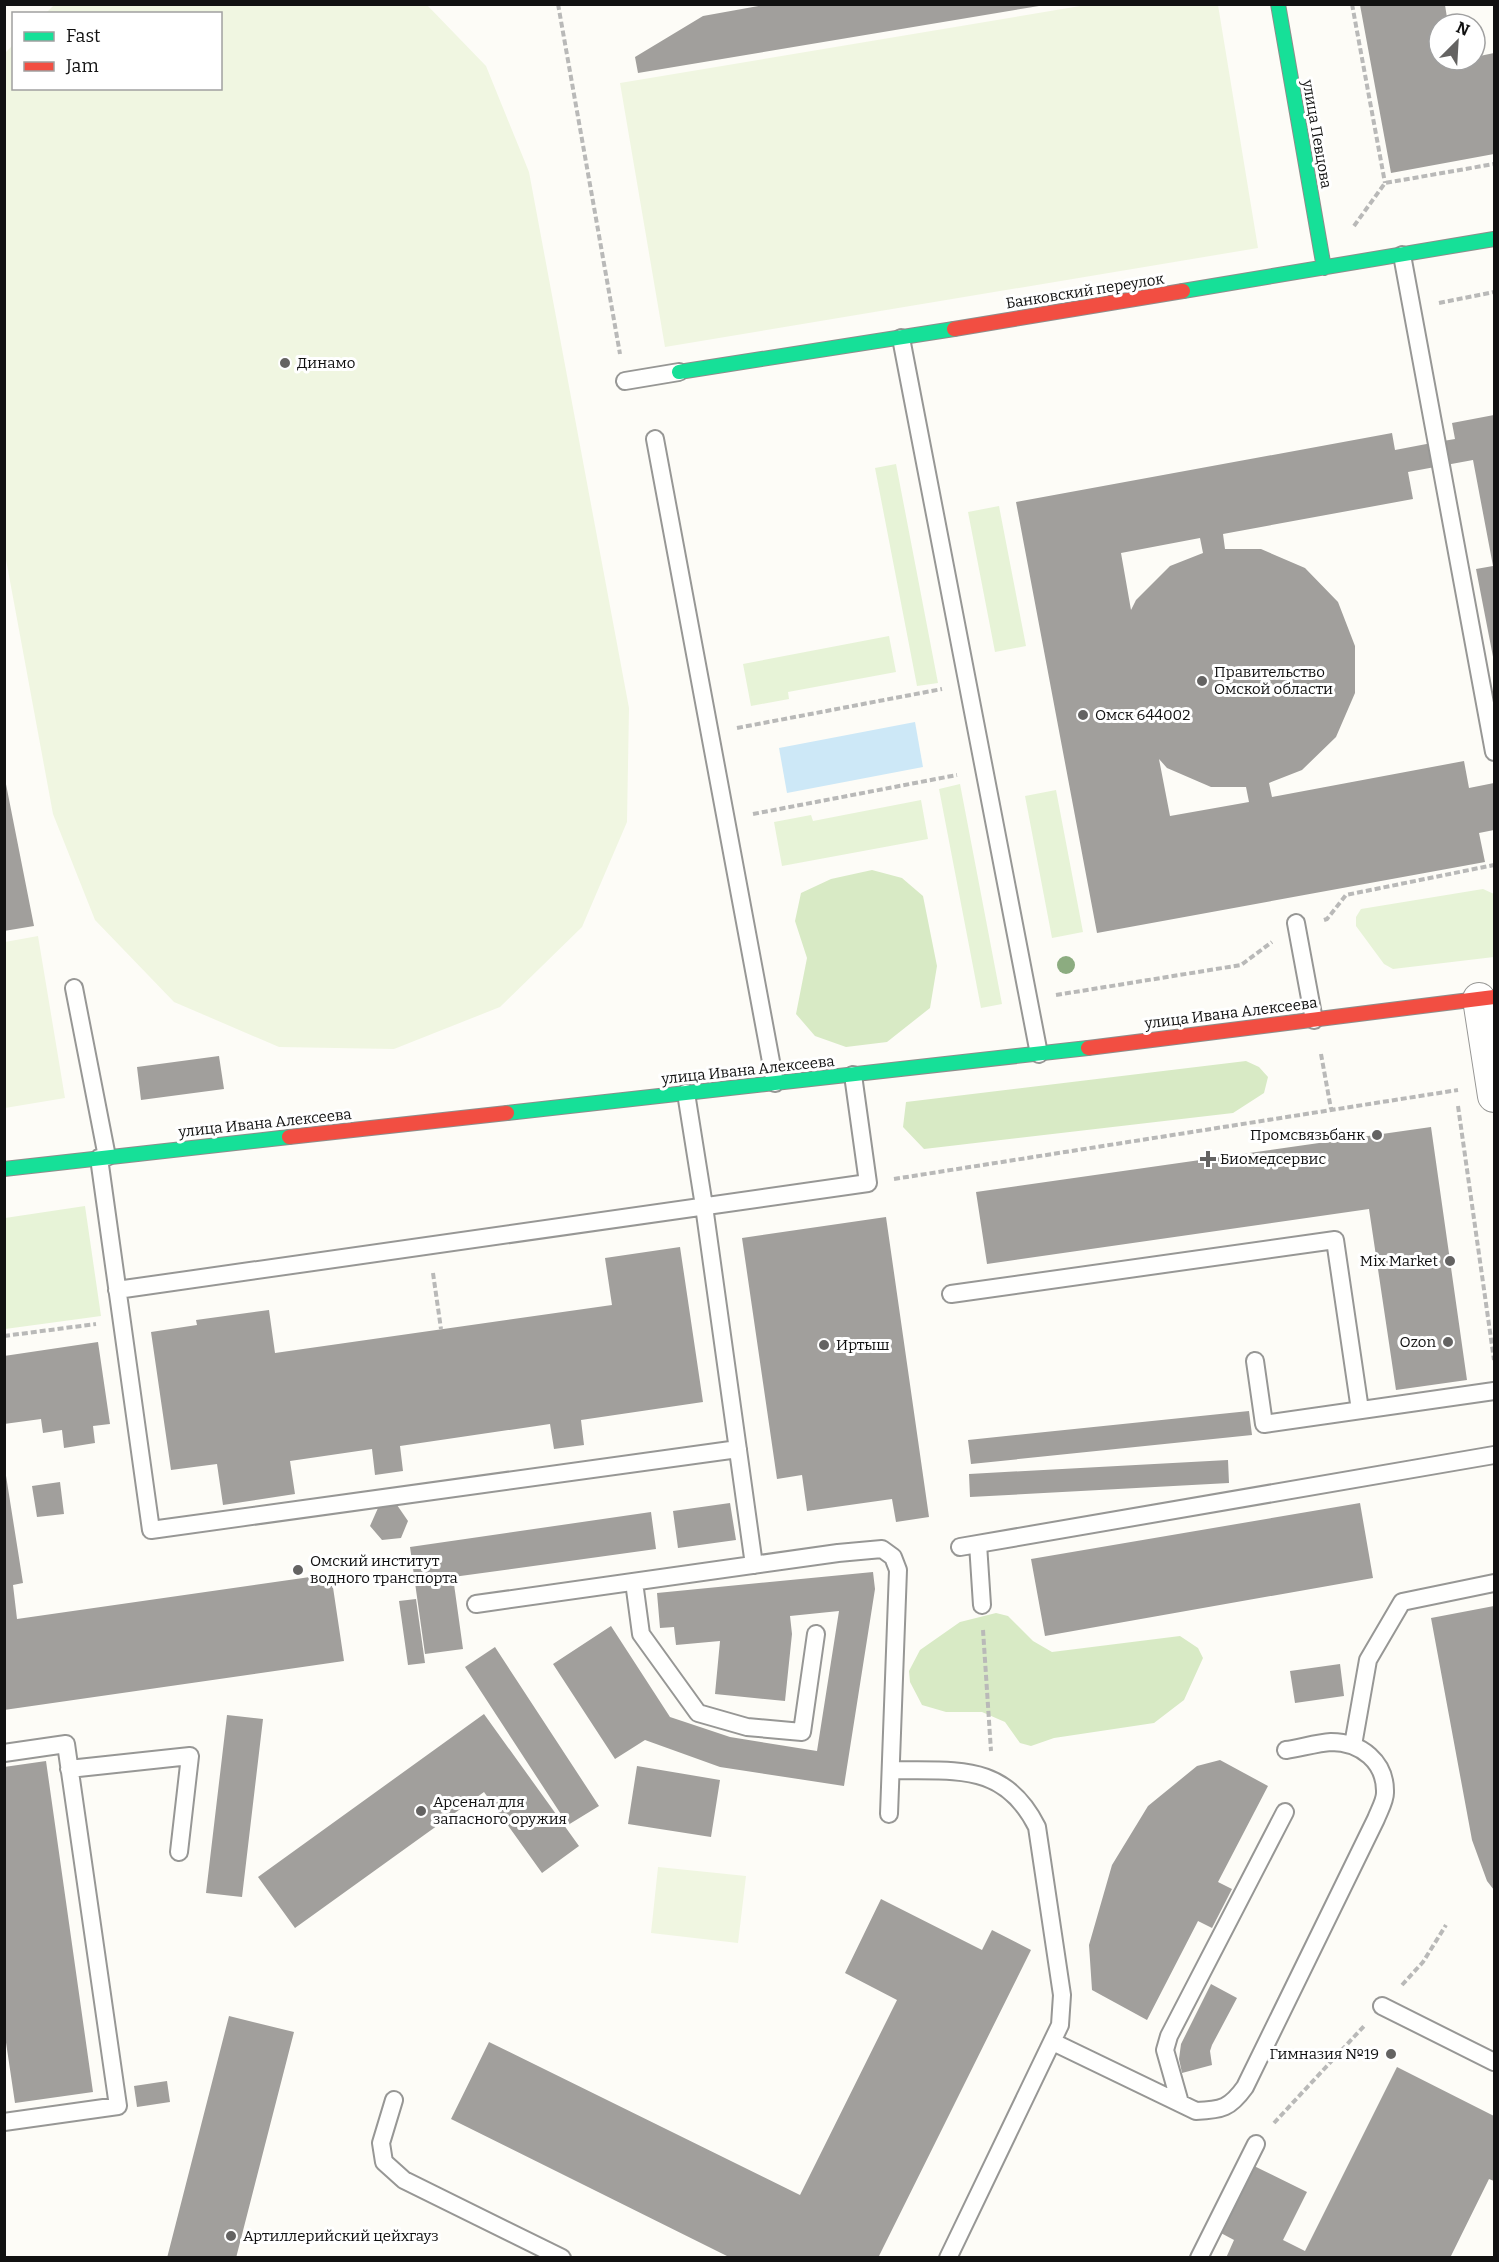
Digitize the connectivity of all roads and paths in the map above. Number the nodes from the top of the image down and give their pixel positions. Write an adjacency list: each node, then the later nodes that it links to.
1 (558, 4): 12 (path)
2 (1278, 4): 7 (street, улица Певцова)
3 (1352, 4): 4 (path)
4 (1494, 164)
5 (1494, 238): 6 (street, Банковский переулок)
6 (1402, 255): 7 (street, Банковский переулок); 9 (lane)
7 (1324, 268): 10 (street, Банковский переулок)
8 (1494, 292): 9 (path)
9 (1412, 308): 16 (lane)
10 (901, 338): 11 (street, Банковский переулок); 14 (lane)
11 (680, 372): 12 (lane)
12 (625, 381)
13 (655, 438): 15 (lane)
14 (968, 685): 15 (path); 17 (lane)
15 (710, 734): 18 (lane)
16 (1494, 752)
17 (985, 770): 18 (path); 25 (lane)
18 (726, 819): 29 (lane)
19 (1494, 865): 20 (path)
20 (1346, 895)
21 (1296, 923): 26 (lane)
22 (1241, 965): 25 (path)
23 (74, 987): 34 (lane)
24 (1487, 998): 26 (street, улица Ивана Алексеева); 31 (street)
25 (1029, 999): 27 (lane)
26 (1314, 1020): 27 (street, улица Ивана Алексеева); 33 (path)
27 (1039, 1054): 28 (street, улица Ивана Алексеева)
28 (853, 1075): 29 (street, улица Ивана Алексеева); 37 (lane)
29 (775, 1083): 32 (street, улица Ивана Алексеева)
30 (1456, 1090): 31 (path); 33 (path); 44 (path)
31 (1493, 1090)
32 (686, 1093): 34 (street, улица Ивана Алексеева); 37 (lane)
33 (1331, 1109): 36 (path)
34 (103, 1158): 35 (street, улица Ивана Алексеева); 39 (lane)
35 (4, 1169)
36 (927, 1174)
37 (704, 1206): 39 (lane); 48 (lane)
38 (435, 1287): 42 (path)
39 (117, 1290): 41 (lane)
40 (951, 1294): 47 (lane)
41 (122, 1320): 43 (path); 48 (lane)
42 (441, 1329)
43 (4, 1336)
44 (1494, 1360)
45 (1255, 1361): 47 (lane)
46 (1494, 1391): 47 (lane)
47 (1360, 1410)
48 (738, 1449): 52 (lane)
49 (1494, 1455): 50 (lane)
50 (978, 1544): 51 (lane); 56 (lane)
51 (960, 1547)
52 (753, 1565): 53 (lane); 62 (lane)
53 (634, 1582): 55 (lane); 57 (lane)
54 (1494, 1583): 58 (lane)
55 (476, 1604)
56 (982, 1605): 63 (path)
57 (816, 1634)
58 (1353, 1745): 59 (lane); 72 (lane)
59 (1286, 1750)
60 (4, 1753): 61 (lane)
61 (69, 1769): 66 (lane); 73 (lane)
62 (891, 1770): 63 (lane); 65 (lane)
63 (993, 1779): 69 (lane)
64 (1285, 1812): 72 (lane)
65 (889, 1814)
66 (179, 1852)
67 (1446, 1925): 68 (path)
68 (1382, 2006): 70 (lane); 74 (path)
69 (1053, 2042): 72 (lane); 76 (lane)
70 (1494, 2062)
71 (394, 2100): 75 (lane)
72 (1180, 2103)
73 (4, 2122)
74 (1256, 2144): 77 (lane)
75 (562, 2258)
76 (948, 2258)
77 (1198, 2258)

